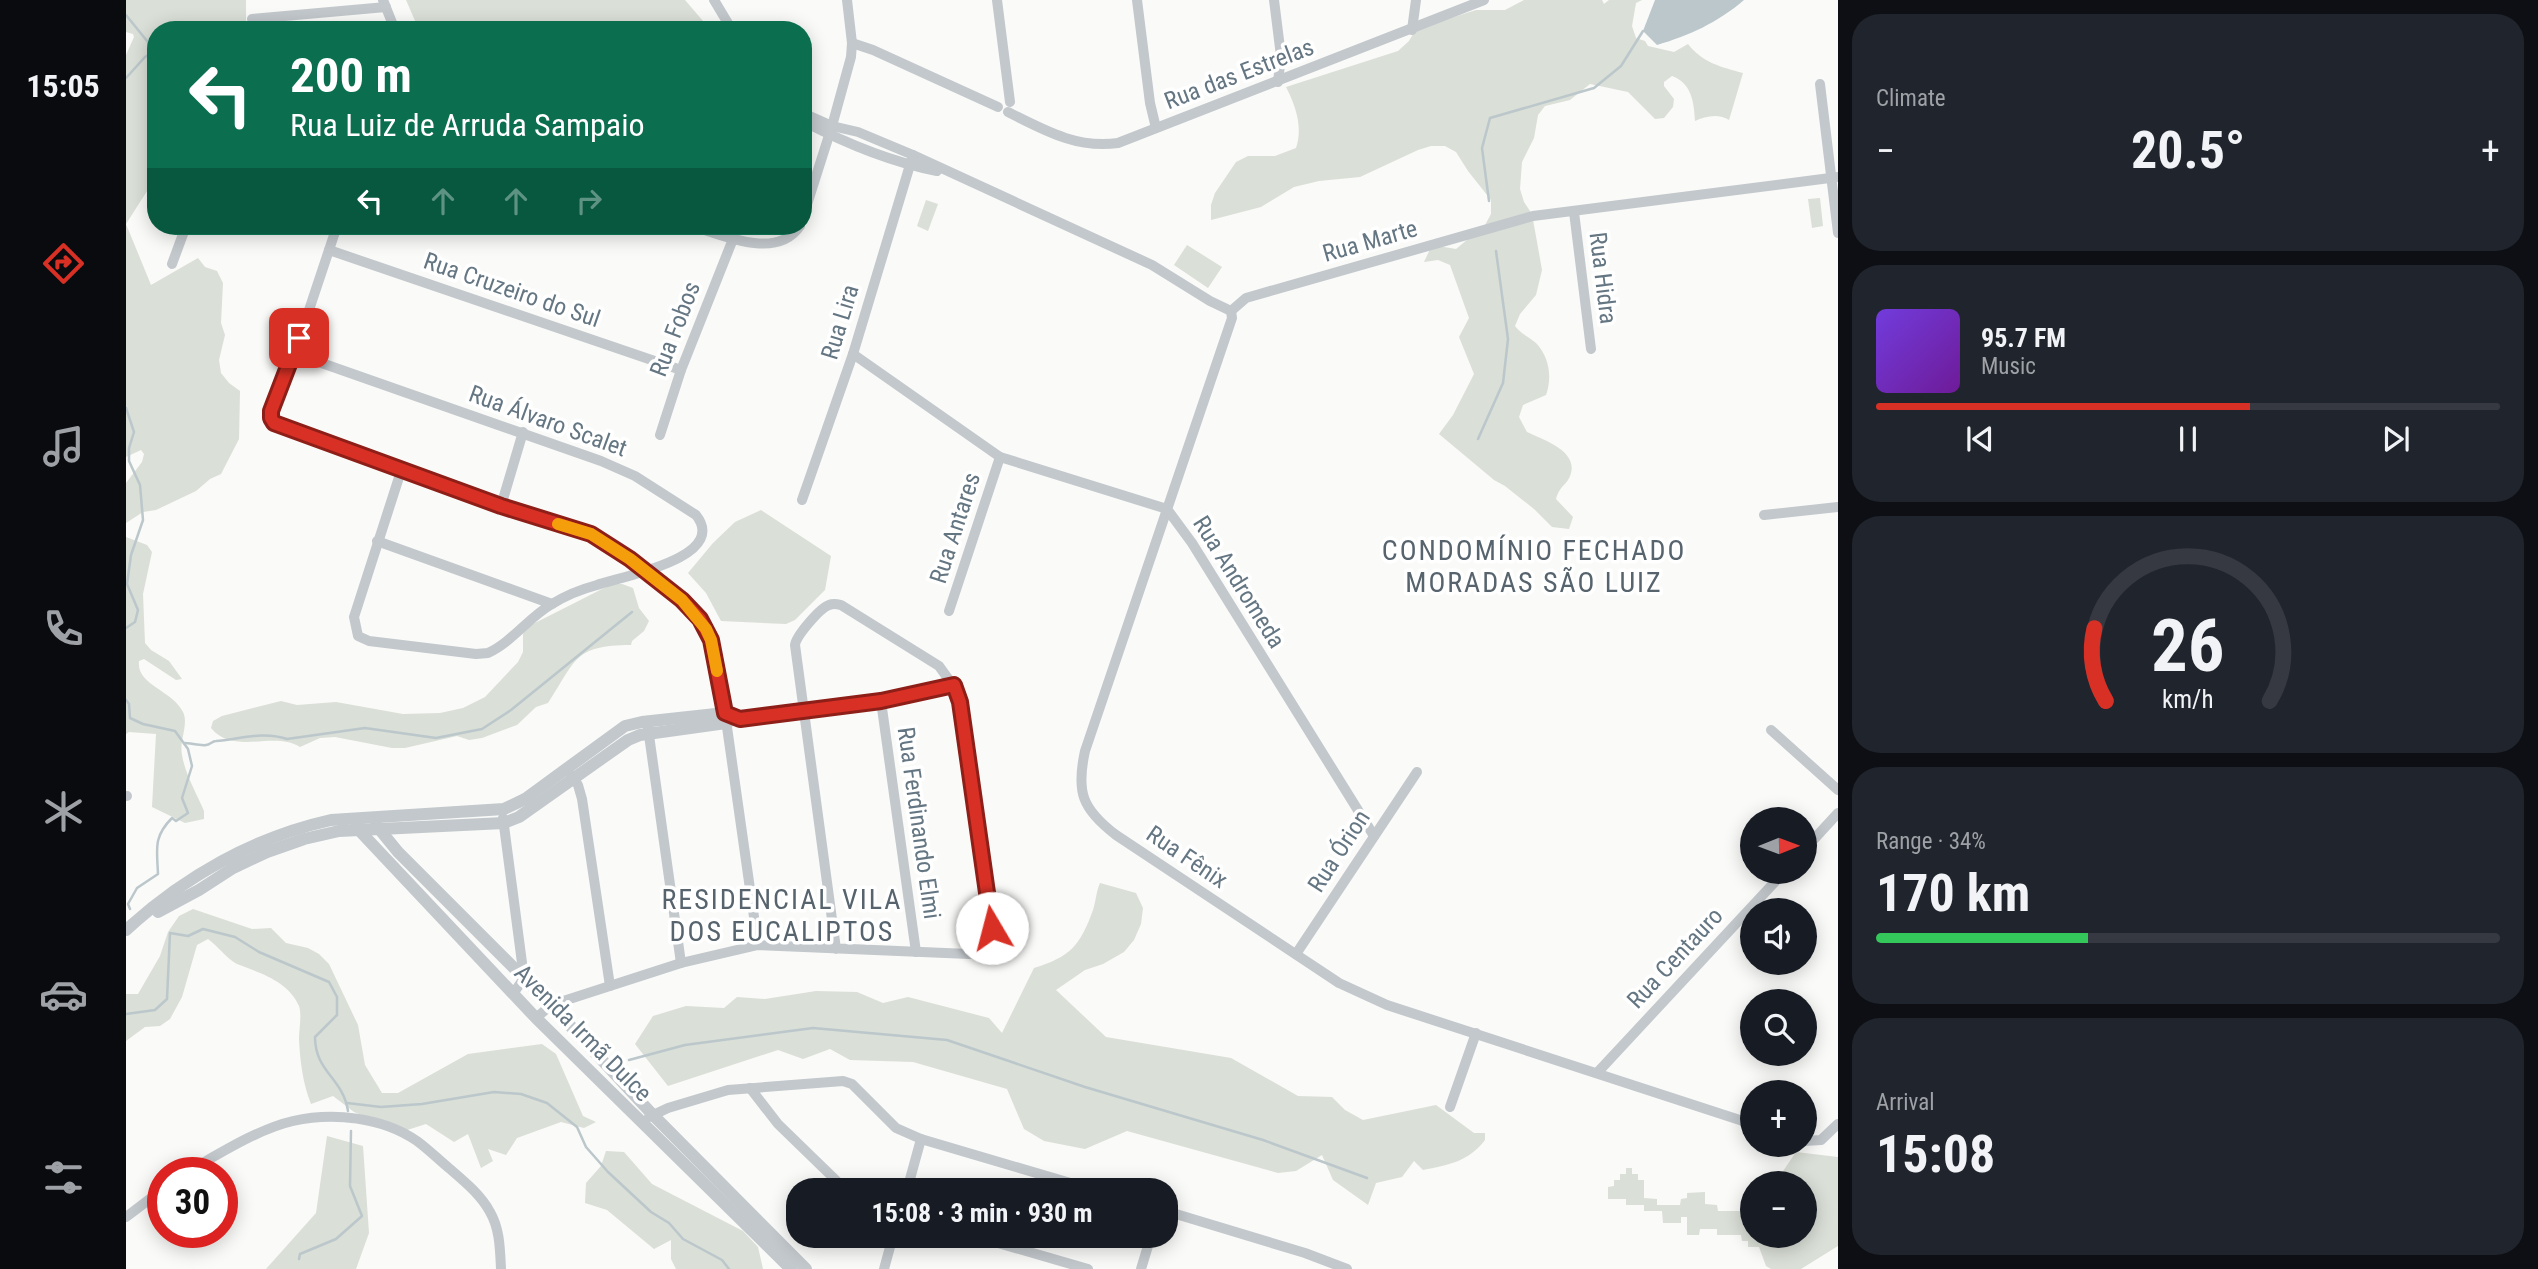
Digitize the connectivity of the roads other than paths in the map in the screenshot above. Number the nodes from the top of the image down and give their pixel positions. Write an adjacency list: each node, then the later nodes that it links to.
1 (304, 0): 11 (street)
2 (706, 0): 14 (street)
3 (714, 0): 15 (street)
4 (847, 0): 17 (street)
5 (997, 0): 22 (street)
6 (1137, 0): 25 (street)
7 (1274, 0): 20 (street)
8 (1416, 0): 16 (street)
9 (1483, 0): 16 (street, Rua das Estrelas)
10 (384, 4): 11 (street); 13 (street)
11 (309, 13): 12 (street)
12 (252, 19)
13 (391, 21)
14 (719, 21)
15 (727, 21)
16 (1412, 30): 20 (street, Rua das Estrelas)
17 (852, 43): 18 (street); 19 (street)
18 (873, 50): 19 (street); 22 (street, Rua das Estrelas)
19 (850, 57): 26 (street)
20 (1278, 82): 25 (street, Rua das Estrelas)
21 (1820, 84): 30 (street)
22 (1009, 107): 25 (street, Rua das Estrelas)
23 (812, 118): 26 (street)
24 (812, 124): 26 (street)
25 (1156, 128)
26 (831, 130): 27 (street); 28 (street); 31 (street)
27 (877, 140): 28 (street); 29 (street)
28 (873, 151): 29 (street)
29 (911, 161): 42 (street); 46 (street, Rua Lira)
30 (1835, 177): 32 (street, Rua Marte); 33 (street)
31 (812, 189)
32 (1574, 212): 42 (street, Rua Marte); 44 (street, Rua Hidra)
33 (1838, 233)
34 (183, 235): 40 (street)
35 (334, 235): 39 (street)
36 (721, 235): 38 (street)
37 (791, 235): 38 (street)
38 (733, 239): 47 (street, Rua Fobos)
39 (329, 250): 41 (street); 47 (street, Rua Cruzeiro do Sul)
40 (172, 264)
41 (309, 310)
42 (1231, 311): 55 (street, Rua Fênix)
43 (304, 323): 45 (street)
44 (1591, 349)
45 (293, 353): 48 (street, Rua Álvaro Scalet); 51 (street)
46 (853, 354): 50 (street, Rua Andromeda); 52 (street, Rua Lira)
47 (681, 370): 49 (street, Rua Fobos)
48 (523, 432): 53 (street); 58 (street, Rua Álvaro Scalet)
49 (660, 435)
50 (1000, 457): 55 (street, Rua Andromeda); 60 (street, Rua Antares)
51 (402, 468): 53 (street); 57 (street)
52 (802, 500)
53 (501, 506): 58 (street)
54 (1838, 507): 56 (street)
55 (1167, 509): 74 (street, Rua Andromeda); 83 (street, Rua Fênix)
56 (1764, 515)
57 (377, 541): 59 (street); 59 (street)
58 (646, 573): 59 (street); 64 (street)
59 (552, 604)
60 (949, 611)
61 (954, 685): 62 (street); 63 (street); 82 (street)
62 (881, 701): 63 (street); 82 (street, Rua Ferdinando Elmi)
63 (804, 710): 64 (street); 81 (street)
64 (725, 718): 65 (street); 80 (street)
65 (648, 728): 68 (street); 84 (street)
66 (1771, 730): 69 (street)
67 (1417, 772): 74 (street, Rua Órion)
68 (570, 774): 71 (street); 86 (street)
69 (1838, 790)
70 (1838, 813): 75 (street)
71 (503, 817): 73 (street); 85 (street)
72 (355, 825): 73 (street); 77 (street); 87 (street, Avenida Irmã Dulce)
73 (376, 825): 85 (street, Avenida Irmã Dulce)
74 (1374, 836): 83 (street, Rua Órion)
75 (1817, 836)
76 (1773, 884): 91 (street, Rua Centauro)
77 (196, 885): 78 (street); 79 (street)
78 (126, 930)
79 (126, 940)
80 (758, 945): 81 (street); 84 (street)
81 (836, 949): 82 (street)
82 (915, 952)
83 (1296, 954): 90 (street, Rua Fênix)
84 (681, 963): 86 (street)
85 (524, 978): 87 (street); 88 (street, Avenida Irmã Dulce)
86 (610, 986): 88 (street)
87 (513, 994): 89 (street, Avenida Irmã Dulce)
88 (551, 1005): 89 (street); 94 (street, Avenida Irmã Dulce)
89 (536, 1018): 94 (street, Avenida Irmã Dulce)
90 (1476, 1033): 91 (street, Rua Fênix); 93 (street)
91 (1597, 1073): 95 (street, Rua Fênix)
92 (750, 1088): 94 (street); 97 (street); 100 (street)
93 (1450, 1107)
94 (647, 1118): 109 (street, Avenida Irmã Dulce)
95 (1740, 1120)
96 (1838, 1124): 98 (street)
97 (921, 1139): 101 (street); 102 (street)
98 (1817, 1140)
99 (214, 1157): 110 (street)
100 (834, 1178)
101 (910, 1178)
102 (1053, 1178)
103 (147, 1201): 105 (street)
104 (1178, 1215): 114 (street)
105 (126, 1217)
106 (890, 1248): 111 (street)
107 (1015, 1248): 112 (street)
108 (1147, 1248): 113 (street)
109 (803, 1268)
110 (501, 1269)
111 (884, 1269)
112 (1088, 1269)
113 (1141, 1269)
114 (1347, 1269)

